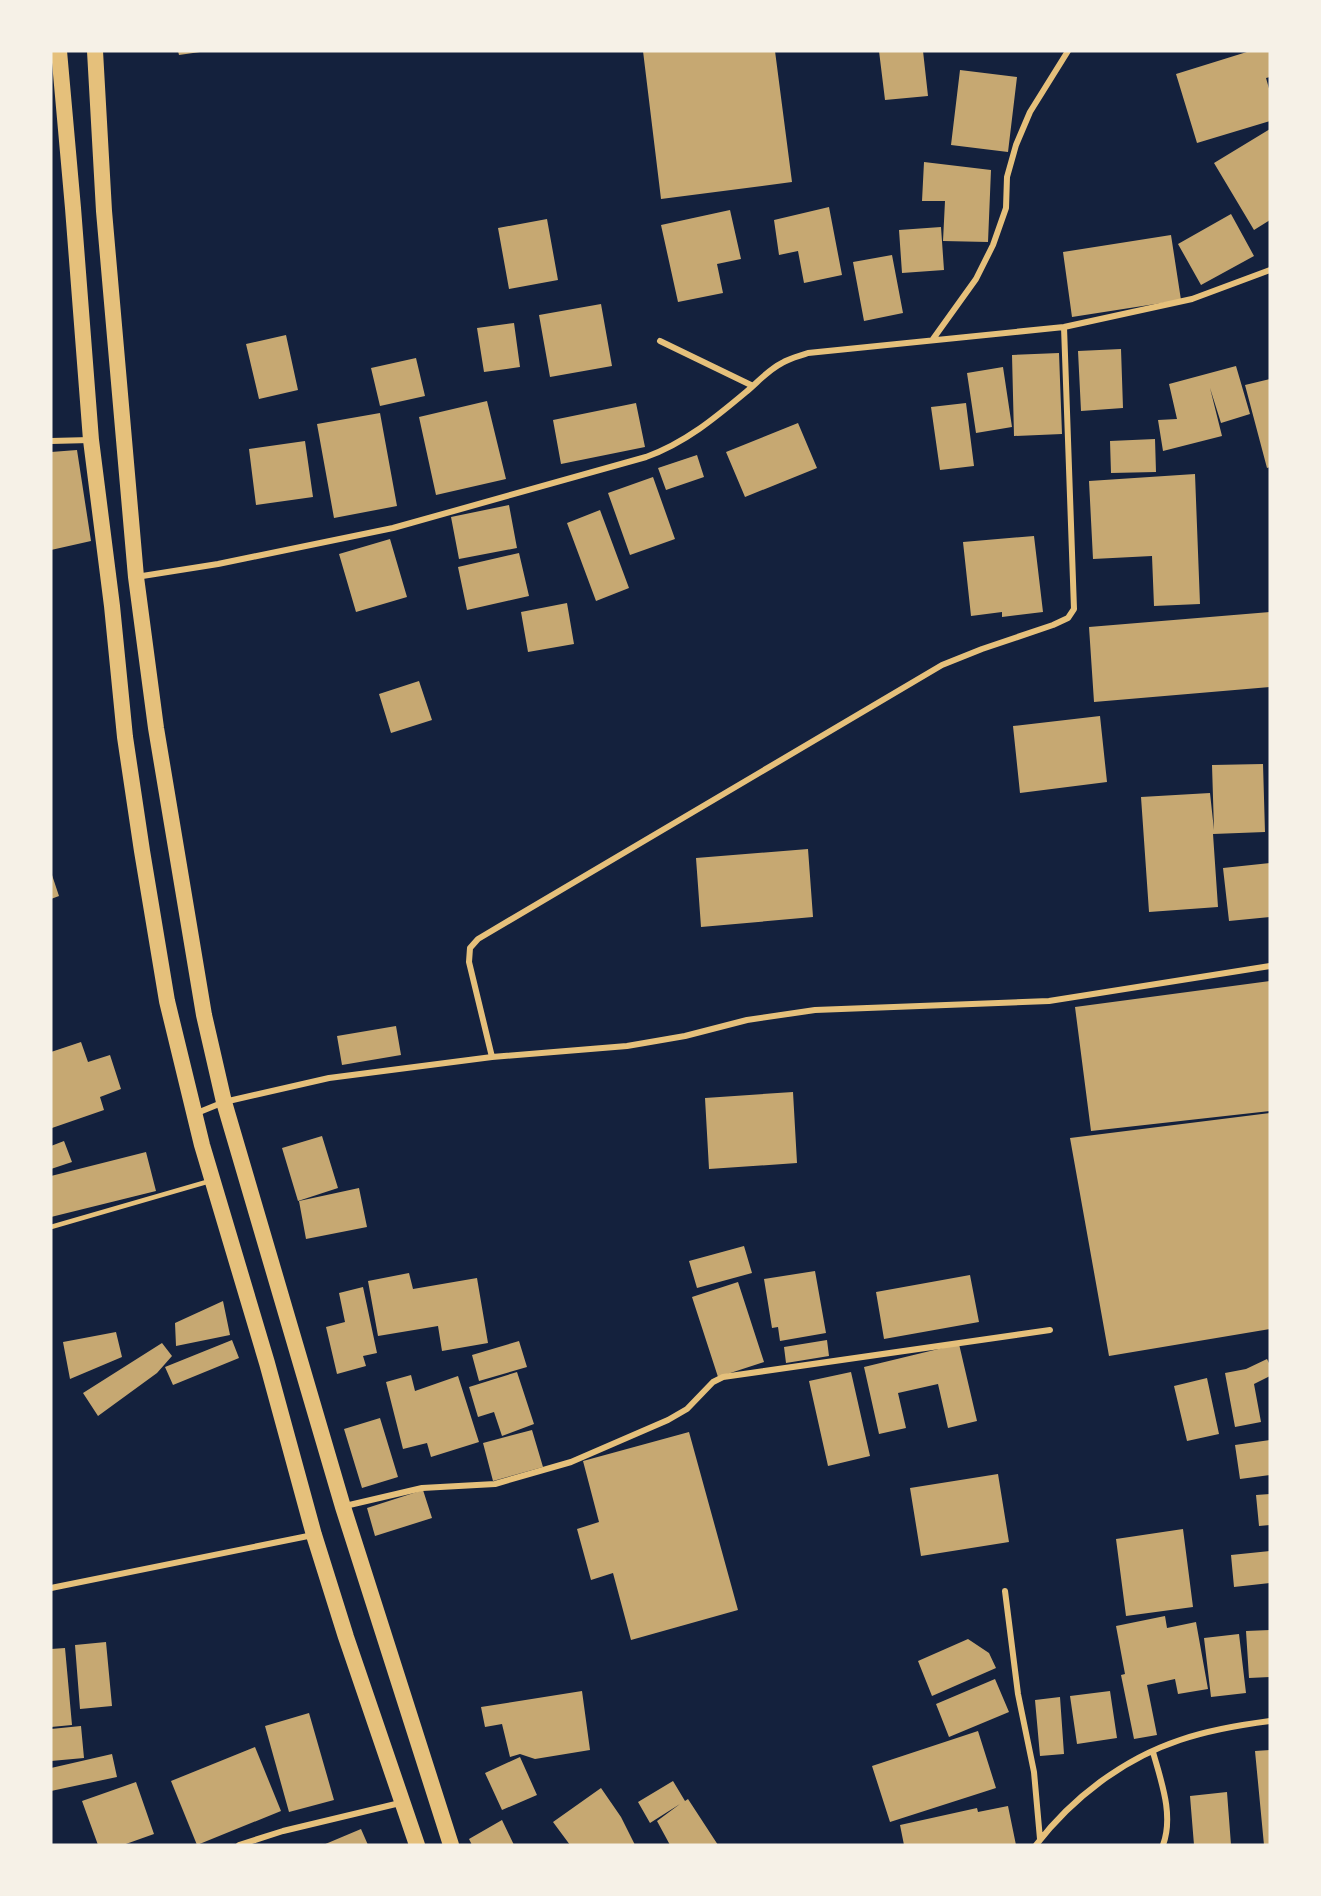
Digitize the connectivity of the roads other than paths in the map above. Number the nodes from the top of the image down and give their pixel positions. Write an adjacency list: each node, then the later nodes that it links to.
1 (58, 51): 9 (highway)
2 (95, 51): 11 (highway)
3 (1068, 51): 6 (street)
4 (1270, 270): 5 (street)
5 (1064, 327): 6 (street); 13 (street)
6 (933, 339): 8 (street)
7 (660, 341): 8 (street)
8 (753, 386): 11 (street)
9 (91, 440): 10 (street); 15 (highway)
10 (51, 441)
11 (136, 577): 14 (highway)
12 (1270, 966): 13 (street)
13 (492, 1057): 14 (street)
14 (224, 1102): 15 (street); 19 (highway)
15 (193, 1114): 16 (highway)
16 (212, 1180): 17 (lane); 20 (highway)
17 (51, 1227)
18 (1050, 1330): 19 (street)
19 (343, 1507): 29 (highway)
20 (314, 1535): 21 (street); 25 (highway)
21 (51, 1588)
22 (1005, 1591): 26 (street)
23 (1270, 1721): 24 (street)
24 (1153, 1752): 26 (street); 30 (street)
25 (404, 1803): 27 (street); 28 (highway)
26 (1038, 1842)
27 (239, 1845)
28 (417, 1845)
29 (451, 1845)
30 (1163, 1845)

